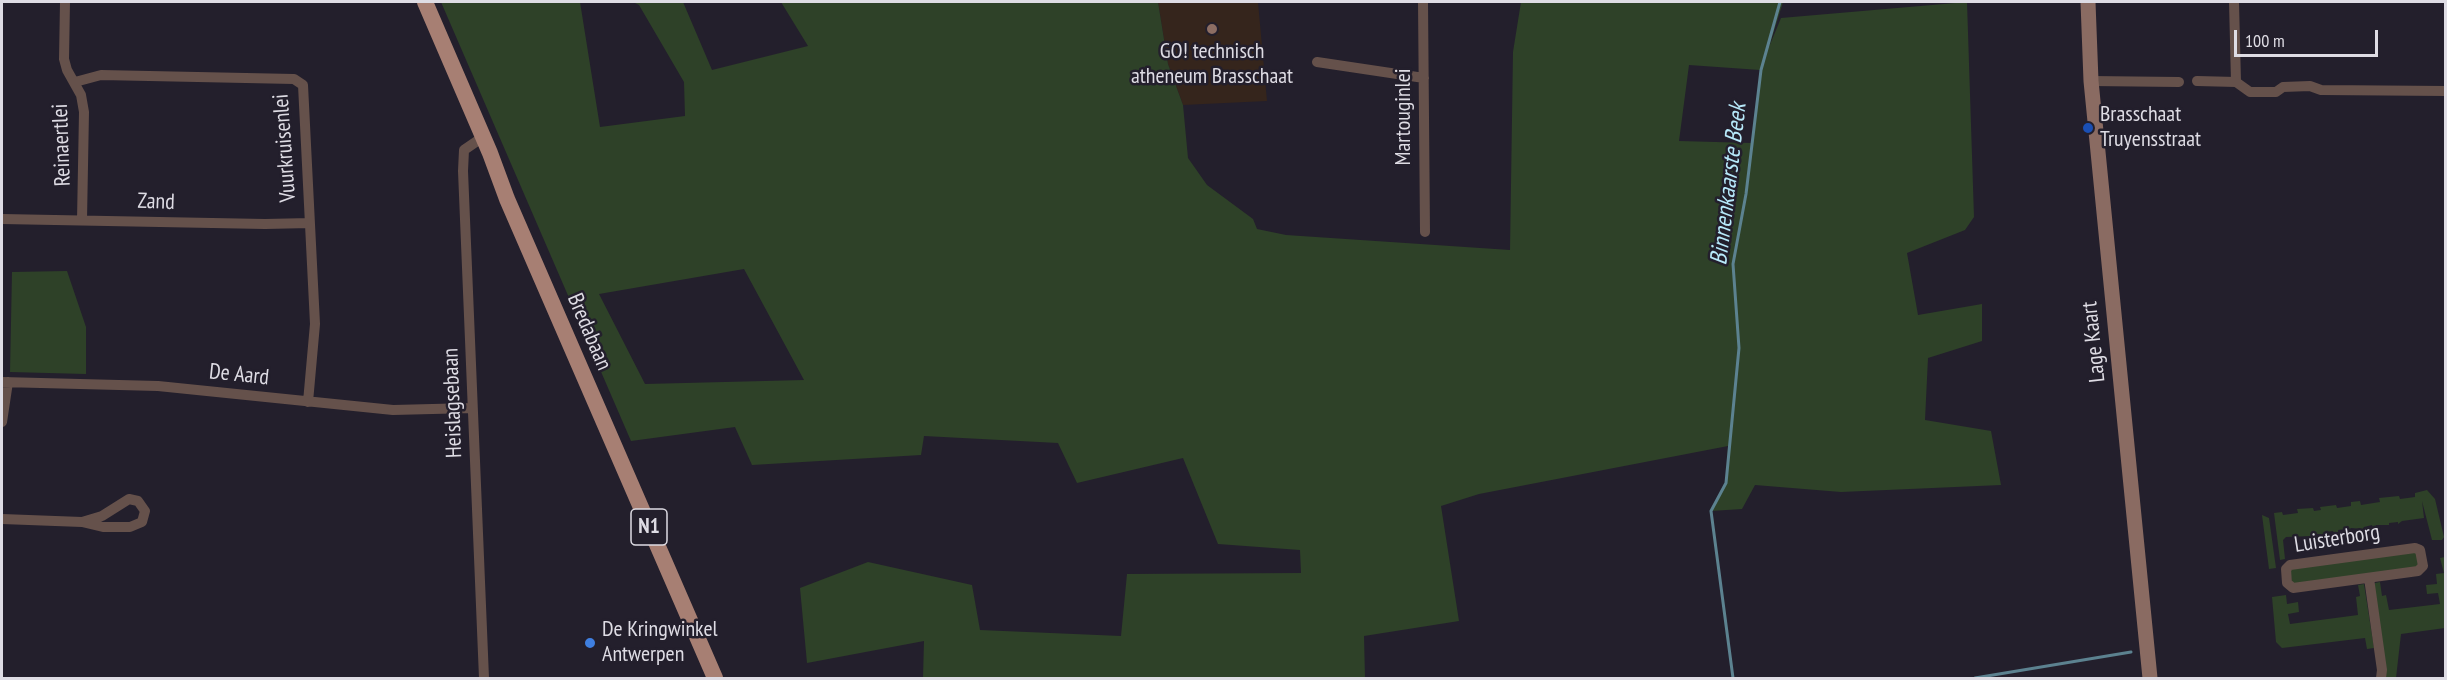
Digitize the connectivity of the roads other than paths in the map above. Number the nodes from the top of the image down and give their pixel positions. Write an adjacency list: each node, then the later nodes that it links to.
1 (65, 2): 10 (street, Reinaertlei)
2 (425, 2): 14 (main road, Bredabaan / N1)
3 (1423, 2): 7 (street, Martouginlei)
4 (2088, 2): 8 (street, Lage Kaart)
5 (2234, 2): 12 (street)
6 (1317, 62): 7 (street)
7 (1424, 78): 18 (street, Martouginlei)
8 (2091, 81): 11 (street); 28 (street, Lage Kaart)
9 (2197, 81): 12 (street)
10 (75, 82): 16 (street, Reinaertlei); 17 (street, Vuurkruisenlei)
11 (2179, 82)
12 (2236, 82): 13 (street)
13 (2445, 91)
14 (483, 137): 21 (street, Heislagsebaan); 27 (main road, Bredabaan / N1)
15 (2, 219): 16 (street, Zand)
16 (82, 220): 17 (street, Zand)
17 (310, 223): 20 (street, Vuurkruisenlei)
18 (1425, 232)
19 (5, 382): 20 (street, De Aard); 22 (street)
20 (308, 402): 21 (street, De Aard)
21 (472, 408): 26 (street, Heislagsebaan)
22 (2, 422)
23 (2, 519): 24 (street)
24 (82, 522): 24 (street)
25 (2369, 578): 25 (street, Luisterborg); 29 (street, Luisterborg)
26 (484, 678)
27 (715, 678)
28 (2150, 678)
29 (2381, 678)

